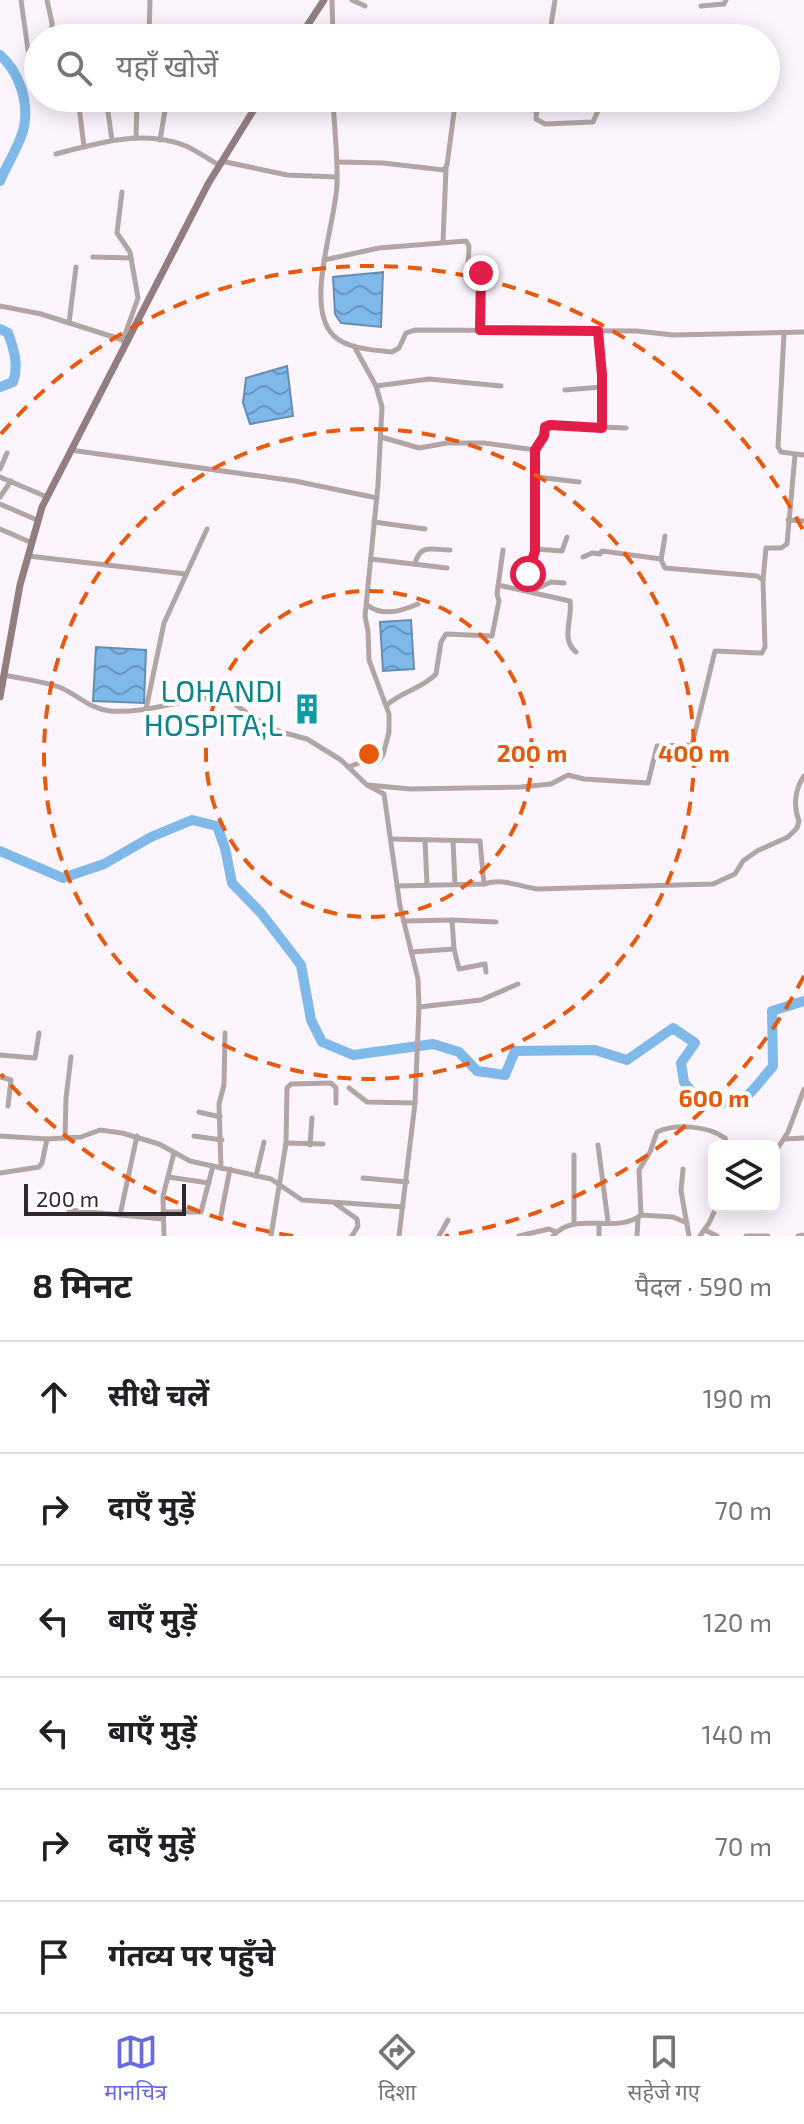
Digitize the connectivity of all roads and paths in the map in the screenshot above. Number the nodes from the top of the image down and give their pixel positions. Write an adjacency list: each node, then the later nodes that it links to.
1 (21, 0): 11 (street)
2 (47, 0): 12 (street)
3 (150, 0): 13 (street)
4 (324, 0): 14 (street)
5 (332, 0): 15 (street)
6 (352, 0): 9 (street)
7 (555, 0): 16 (street)
8 (726, 0): 10 (street)
9 (365, 6)
10 (701, 6)
11 (25, 24)
12 (52, 24)
13 (150, 24)
14 (308, 24)
15 (333, 24)
16 (551, 24)
17 (80, 112): 29 (street)
18 (108, 112): 27 (street)
19 (137, 112): 26 (street)
20 (165, 112): 28 (street)
21 (252, 112): 32 (street)
22 (334, 112): 31 (street)
23 (454, 112): 33 (street)
24 (536, 112): 25 (street)
25 (597, 112)
26 (136, 138): 27 (street); 28 (street)
27 (112, 140): 29 (street)
28 (160, 140): 32 (street)
29 (84, 147): 30 (street)
30 (56, 154)
31 (337, 162): 33 (street); 34 (street)
32 (220, 163): 34 (street); 47 (street)
33 (446, 168): 36 (street)
34 (337, 177): 39 (street)
35 (122, 192): 38 (street)
36 (443, 242): 39 (street); 43 (street)
37 (93, 257): 38 (street)
38 (131, 258): 47 (street)
39 (324, 260): 48 (street)
40 (76, 267): 42 (street)
41 (0, 306): 42 (street)
42 (69, 323): 47 (street)
43 (480, 330): 44 (street); 48 (street)
44 (598, 331): 46 (street); 51 (street)
45 (804, 332): 46 (street)
46 (784, 333): 59 (street)
47 (124, 344): 56 (street)
48 (354, 345): 49 (street)
49 (376, 386): 50 (street); 55 (street)
50 (501, 386)
51 (602, 387): 52 (street); 53 (street)
52 (565, 390)
53 (602, 428): 54 (street); 57 (street)
54 (626, 428)
55 (381, 437): 57 (street); 68 (street)
56 (70, 450): 67 (street); 68 (street)
57 (535, 450): 63 (street)
58 (7, 453): 61 (street)
59 (795, 455): 60 (street); 71 (street)
60 (804, 455)
61 (0, 469)
62 (0, 477): 64 (street)
63 (537, 477): 65 (street); 82 (street)
64 (11, 481): 66 (street); 67 (street)
65 (579, 482)
66 (0, 497)
67 (47, 497): 70 (street)
68 (377, 498): 73 (street)
69 (0, 504): 70 (street)
70 (37, 520): 79 (street)
71 (788, 520): 72 (street); 90 (street)
72 (804, 521)
73 (374, 522): 76 (street); 85 (street)
74 (0, 529): 79 (street)
75 (207, 529): 89 (street)
76 (425, 529)
77 (665, 536): 86 (street)
78 (567, 537): 82 (street)
79 (30, 542): 83 (street)
80 (450, 550): 87 (street)
81 (503, 550): 92 (street)
82 (535, 551): 93 (street)
83 (27, 556): 89 (street); 97 (street)
84 (583, 557): 86 (street)
85 (371, 559): 87 (street); 95 (street)
86 (661, 559): 90 (street)
87 (415, 564): 88 (street)
88 (447, 568)
89 (186, 574): 102 (street)
90 (763, 580): 105 (street)
91 (564, 583): 94 (street)
92 (498, 585): 93 (street); 101 (street)
93 (523, 589): 94 (street)
94 (532, 591): 98 (street)
95 (366, 604): 96 (street); 101 (street)
96 (418, 604)
97 (4, 652): 99 (street)
98 (576, 652)
99 (4, 675): 100 (street); 102 (street)
100 (0, 697)
101 (387, 705): 103 (street)
102 (146, 710): 103 (street)
103 (348, 767): 105 (street)
104 (804, 776): 110 (street)
105 (367, 785): 106 (street)
106 (391, 839): 107 (street); 112 (street)
107 (425, 840): 108 (street); 111 (street)
108 (453, 841): 109 (street); 110 (street)
109 (455, 884): 110 (street); 111 (street)
110 (484, 884)
111 (427, 885): 112 (street)
112 (397, 886): 114 (street)
113 (452, 920): 114 (street); 115 (street); 116 (street)
114 (404, 921): 117 (street)
115 (496, 922)
116 (454, 949): 117 (street); 118 (street)
117 (411, 952): 120 (street)
118 (486, 972)
119 (518, 984): 120 (street)
120 (419, 1007): 129 (street)
121 (39, 1033): 123 (street)
122 (225, 1033): 132 (street)
123 (0, 1055)
124 (71, 1057): 137 (street)
125 (0, 1077): 130 (street)
126 (349, 1088): 129 (street)
127 (804, 1089): 140 (street)
128 (336, 1103): 144 (street)
129 (415, 1103): 159 (street)
130 (8, 1106)
131 (199, 1112): 132 (street)
132 (220, 1117): 141 (street)
133 (312, 1118): 146 (street)
134 (0, 1136): 139 (street)
135 (137, 1136): 137 (street); 149 (street); 166 (street)
136 (194, 1136): 141 (street)
137 (65, 1138): 139 (street)
138 (804, 1138): 140 (street)
139 (47, 1139): 155 (street)
140 (785, 1139): 148 (street)
141 (222, 1140): 152 (street)
142 (726, 1140): 169 (street)
143 (264, 1142): 156 (street)
144 (286, 1143): 146 (street); 161 (street)
145 (323, 1144): 146 (street)
146 (310, 1145)
147 (598, 1145): 171 (street)
148 (780, 1146)
149 (174, 1153): 151 (street); 157 (street)
150 (574, 1155): 172 (street)
151 (213, 1166): 152 (street); 160 (street)
152 (221, 1168): 153 (street)
153 (230, 1169): 156 (street); 167 (street)
154 (683, 1169): 173 (street)
155 (0, 1173)
156 (256, 1176): 161 (street)
157 (168, 1177): 160 (street); 168 (street)
158 (363, 1178): 159 (street)
159 (407, 1182): 163 (street)
160 (209, 1183): 168 (street)
161 (279, 1184): 162 (street); 179 (street)
162 (335, 1204): 163 (street); 180 (street)
163 (403, 1207): 181 (street)
164 (69, 1210): 166 (street)
165 (714, 1212): 175 (street)
166 (120, 1215): 168 (street)
167 (221, 1215)
168 (163, 1216): 178 (street)
169 (640, 1217): 171 (street); 173 (street); 185 (street)
170 (448, 1220): 182 (street)
171 (608, 1222): 174 (street)
172 (574, 1223): 174 (street); 176 (street)
173 (687, 1223): 186 (street)
174 (599, 1224): 184 (street)
175 (705, 1230): 187 (street); 188 (street)
176 (554, 1234): 183 (street)
177 (804, 1235): 191 (street)
178 (164, 1236)
179 (271, 1236)
180 (352, 1236)
181 (399, 1236)
182 (439, 1236)
183 (519, 1236)
184 (599, 1236)
185 (637, 1236)
186 (689, 1236)
187 (700, 1236)
188 (717, 1236)
189 (746, 1236): 190 (street)
190 (768, 1236)
191 (798, 1236)

